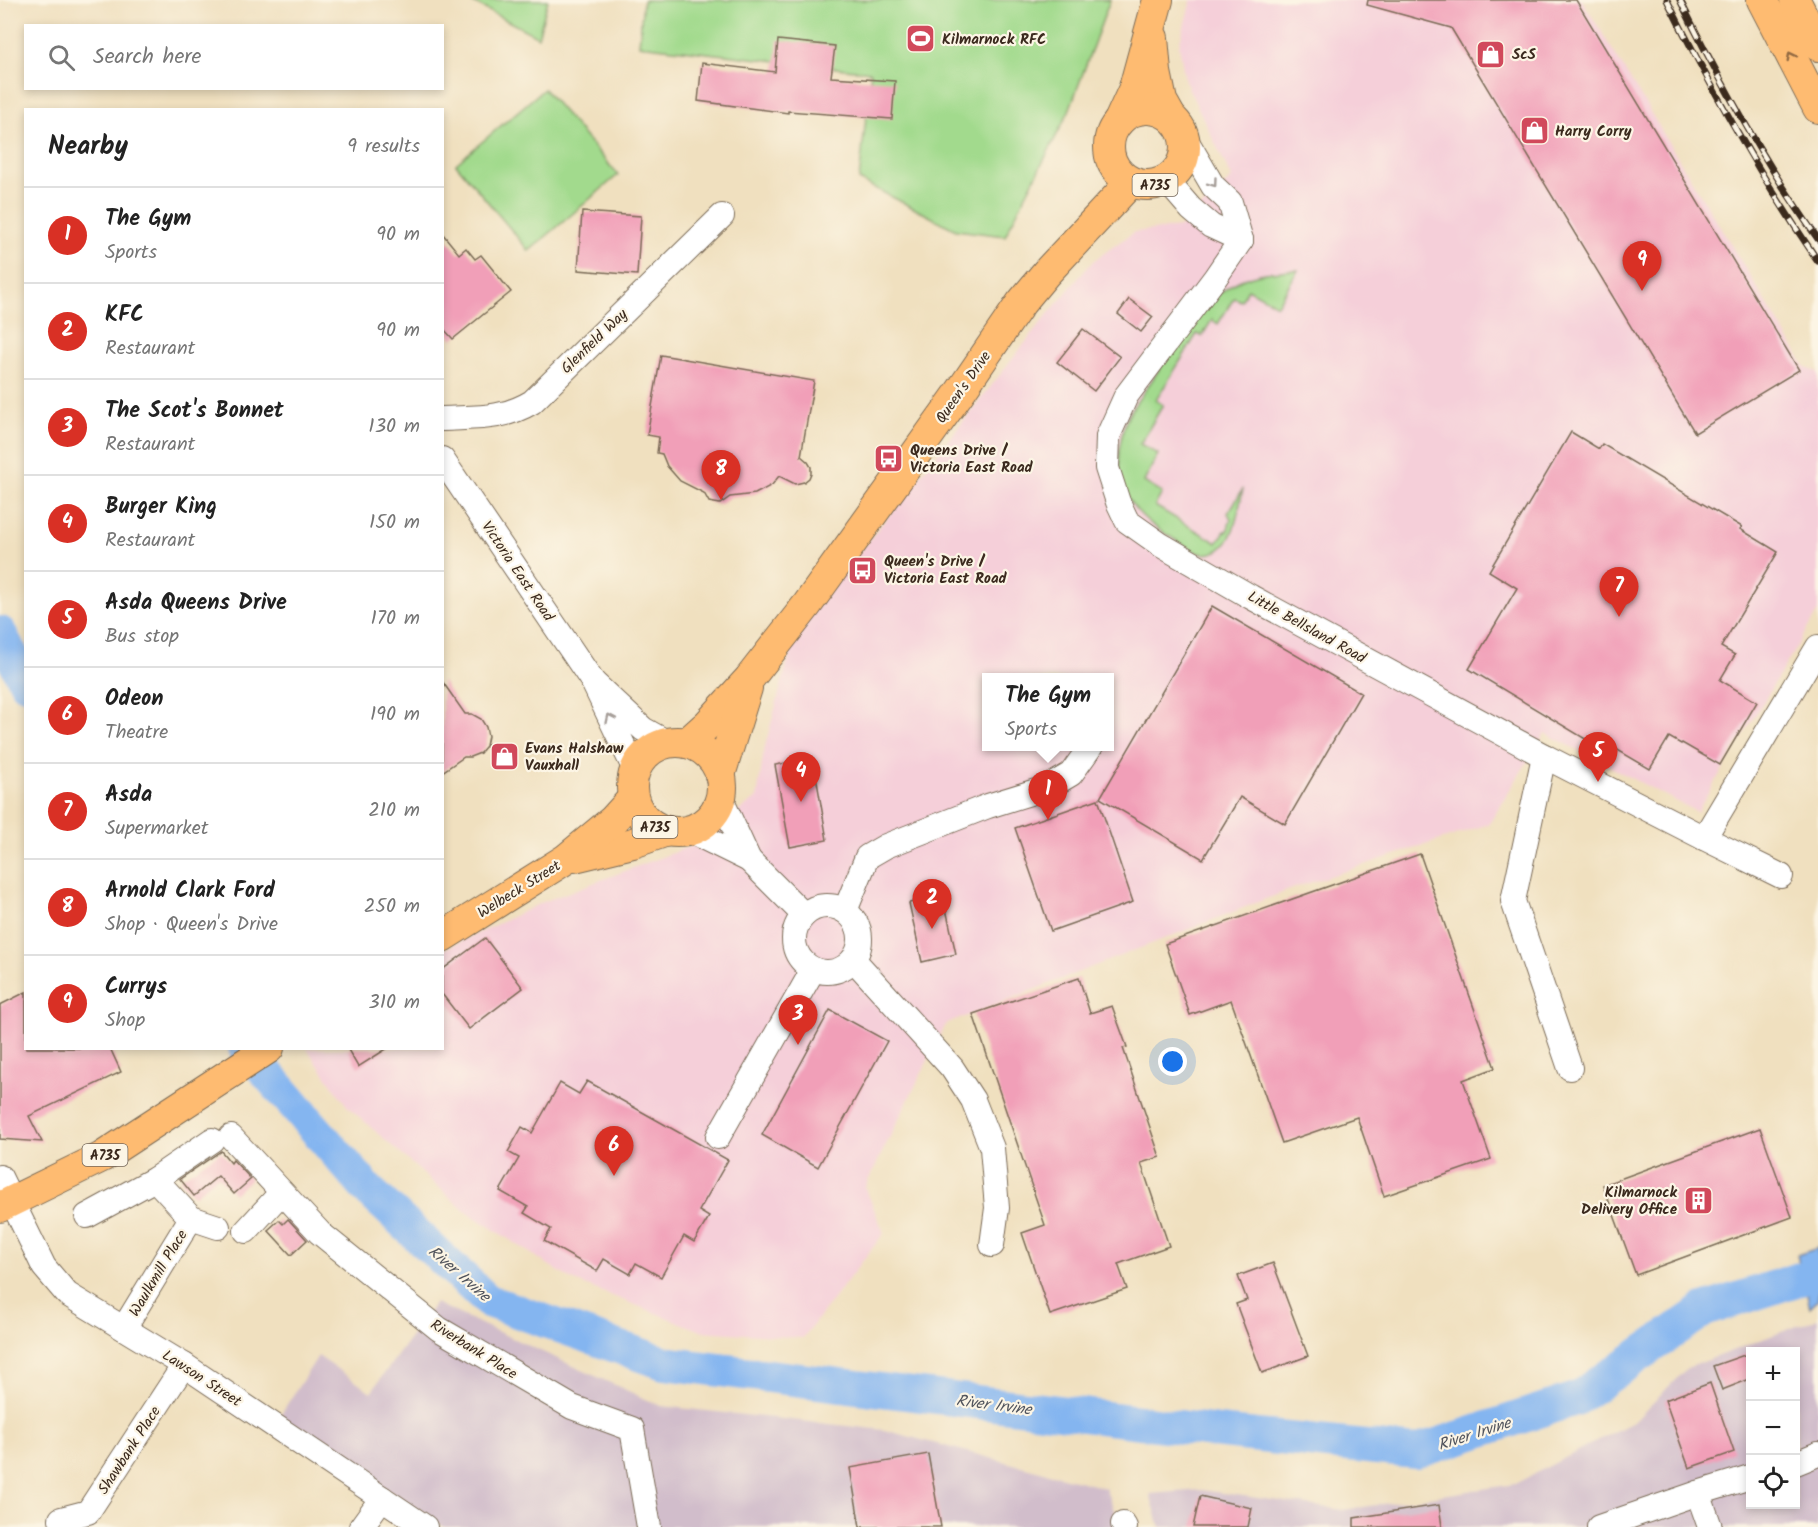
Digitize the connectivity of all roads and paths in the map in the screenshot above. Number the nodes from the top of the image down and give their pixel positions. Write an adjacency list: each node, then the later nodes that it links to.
1 (1762, 0): 5 (main road, one-way to 1)
2 (1795, 0): 4 (main road)
3 (1155, 12): 6 (main road, A735); 7 (main road, A735)
4 (1818, 46)
5 (1818, 108)
6 (1119, 121): 7 (main road); 8 (main road, A735)
7 (1177, 125): 9 (main road, A735); 12 (street, one-way to 12)
8 (1109, 155): 10 (main road, A735); 13 (main road, Queen's Drive / A735)
9 (1166, 180): 10 (main road, A735); 12 (street)
10 (1131, 182): 13 (main road, Queen's Drive / A735)
11 (722, 216): 14 (street, Glenfield Way)
12 (1241, 240): 21 (street, Little Bellsland Road)
13 (1074, 242): 17 (main road, Queen's Drive / A735)
14 (444, 419)
15 (444, 462): 18 (street, Victoria East Road)
16 (1818, 647): 25 (street)
17 (749, 679): 19 (main road, Queen's Drive / A735); 23 (main road, Queen's Drive / A735)
18 (593, 682): 19 (street, Victoria East Road); 22 (street, Victoria East Road, one-way to 18)
19 (678, 743): 22 (main road, A735); 23 (main road)
20 (1088, 751): 29 (street)
21 (1544, 756): 25 (street, Little Bellsland Road); 35 (street)
22 (634, 784): 24 (main road, A735); 26 (main road, Welbeck Street / A735)
23 (721, 787): 24 (main road, A735); 27 (street)
24 (679, 831): 26 (main road, Welbeck Street / A735); 27 (street)
25 (1704, 838): 28 (street, Little Bellsland Road)
26 (566, 860): 31 (main road, Welbeck Street / A735)
27 (749, 861): 30 (street)
28 (1781, 876)
29 (845, 910): 30 (street); 32 (street)
30 (804, 915): 33 (street)
31 (444, 936)
32 (854, 960): 33 (street); 44 (street)
33 (813, 970): 36 (street)
34 (266, 1050): 39 (main road, A735)
35 (1570, 1068)
36 (718, 1137)
37 (155, 1179): 38 (street, Riverbank Place); 40 (street); 41 (street, Waulkmill Place)
38 (281, 1193): 43 (street); 55 (street, Riverbank Place)
39 (4, 1195): 45 (street, Lawson Street)
40 (87, 1216)
41 (191, 1218): 42 (street, Waulkmill Place); 45 (street, Waulkmill Place)
42 (218, 1227)
43 (246, 1231)
44 (992, 1245)
45 (124, 1328): 46 (street, Lawson Street)
46 (184, 1365): 51 (street, Lawson Street); 52 (street, Shawbank Place)
47 (1818, 1454): 48 (street)
48 (1800, 1461)
49 (1746, 1478): 50 (street)
50 (1698, 1493): 56 (street); 57 (street)
51 (382, 1498): 53 (street); 54 (street, Lawson Street)
52 (61, 1519)
53 (361, 1527)
54 (425, 1527)
55 (649, 1527)
56 (1599, 1527)
57 (1710, 1527)

